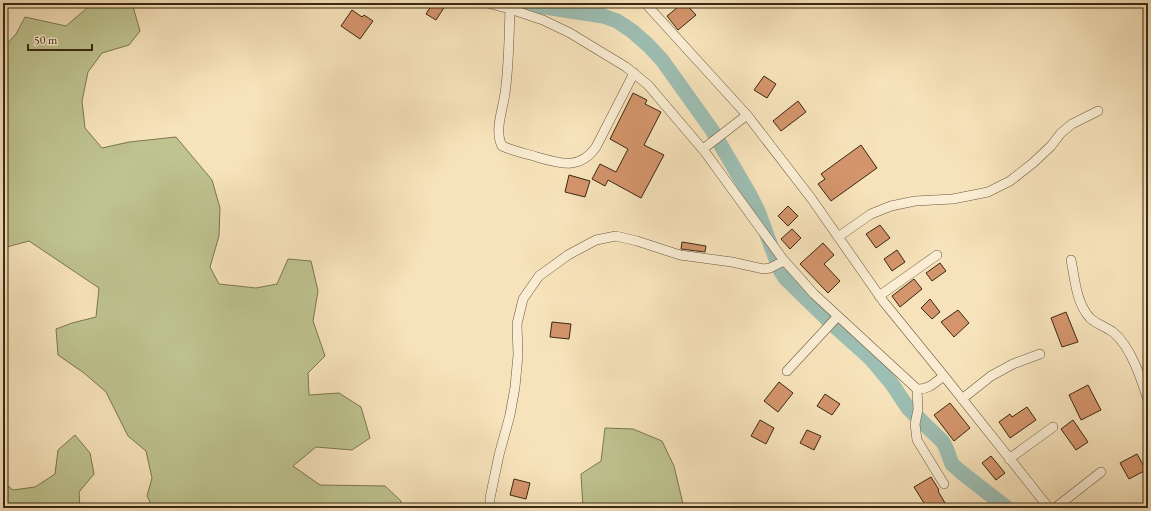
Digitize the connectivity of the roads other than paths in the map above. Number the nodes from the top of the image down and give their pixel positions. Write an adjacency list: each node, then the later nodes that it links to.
1 (487, 3): 3 (street)
2 (645, 3): 6 (street)
3 (510, 9): 4 (street); 4 (street)
4 (634, 73): 7 (street)
5 (1098, 111): 8 (street)
6 (747, 115): 7 (street); 8 (street)
7 (703, 150): 11 (street)
8 (838, 237): 12 (street)
9 (936, 256): 12 (street)
10 (1071, 260): 19 (street)
11 (784, 262): 13 (street); 24 (street)
12 (879, 296): 16 (street)
13 (838, 316): 15 (street); 17 (street)
14 (1040, 354): 18 (street)
15 (787, 371)
16 (944, 376): 17 (street); 18 (street)
17 (917, 389): 23 (street)
18 (962, 399): 21 (street)
19 (1148, 400)
20 (1053, 426): 21 (street)
21 (1009, 459): 25 (street)
22 (1101, 472): 26 (street)
23 (944, 484)
24 (490, 508)
25 (1049, 508)
26 (1056, 508)

